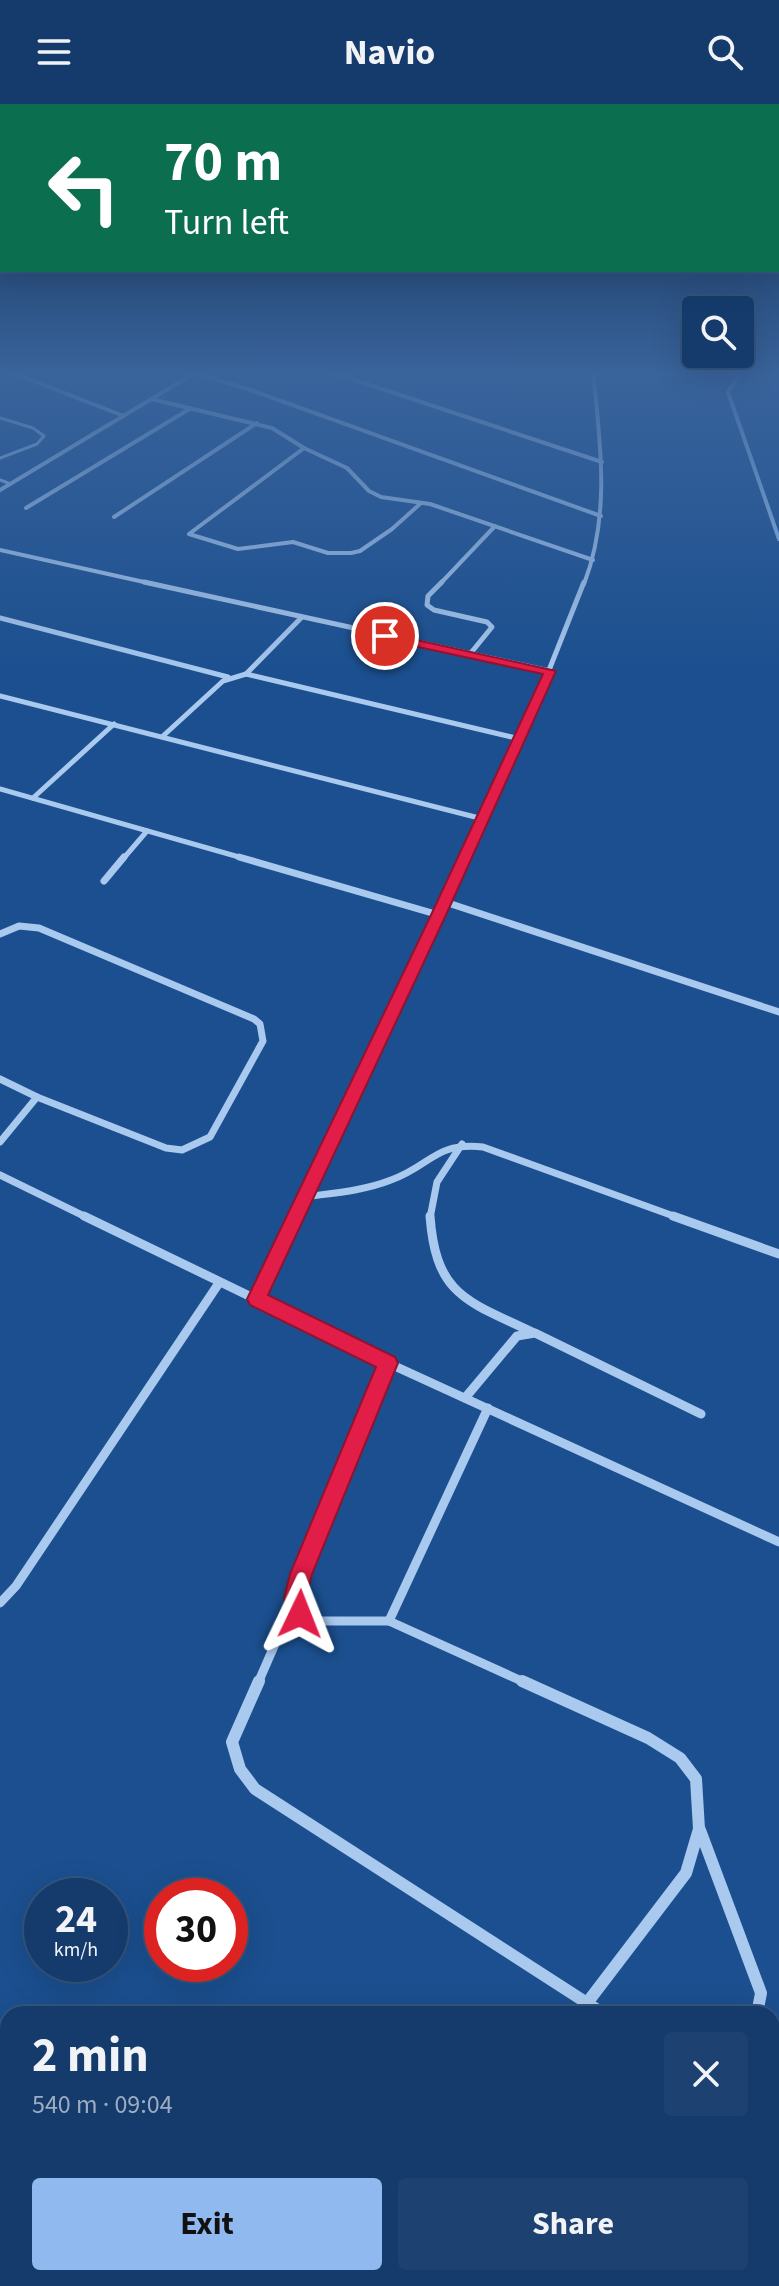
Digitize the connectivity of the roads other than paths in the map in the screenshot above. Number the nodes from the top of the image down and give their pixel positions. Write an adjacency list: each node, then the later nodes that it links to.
1 (31, 472): 9 (street)
2 (86, 472): 12 (street)
3 (183, 472): 14 (street)
4 (272, 472): 11 (street)
5 (351, 472): 11 (street)
6 (477, 472): 13 (street)
7 (602, 472): 13 (street)
8 (0, 480): 9 (lane)
9 (11, 484): 10 (street)
10 (0, 490)
11 (421, 503): 15 (street)
12 (26, 508)
13 (601, 516): 17 (street)
14 (114, 517)
15 (495, 526): 17 (street); 20 (street)
16 (0, 550): 19 (street)
17 (593, 560): 21 (street)
18 (0, 618): 23 (street)
19 (301, 618): 20 (street); 22 (street)
20 (470, 654): 21 (street)
21 (550, 671): 27 (street)
22 (246, 674): 23 (street); 27 (street)
23 (228, 677): 26 (street)
24 (0, 696): 25 (street)
25 (114, 724): 26 (street); 29 (street)
26 (163, 736): 30 (street)
27 (520, 739): 30 (street)
28 (0, 789): 29 (street)
29 (33, 798): 31 (street)
30 (483, 819): 33 (street)
31 (147, 831): 32 (street); 34 (street)
32 (104, 881)
33 (445, 902): 34 (street); 36 (street)
34 (439, 915): 42 (street)
35 (0, 934): 38 (street)
36 (779, 1012)
37 (0, 1079): 38 (street)
38 (37, 1097): 39 (street)
39 (0, 1142)
40 (462, 1144): 42 (street); 43 (street); 46 (street)
41 (0, 1175): 44 (street)
42 (304, 1197): 45 (street)
43 (779, 1254)
44 (219, 1283): 45 (street); 53 (street)
45 (257, 1299): 47 (street)
46 (535, 1333): 48 (street); 50 (street)
47 (388, 1363): 48 (street); 52 (street)
48 (465, 1398): 49 (street)
49 (488, 1408): 51 (street); 54 (street)
50 (701, 1414)
51 (779, 1542)
52 (295, 1598): 54 (street); 56 (street)
53 (0, 1603)
54 (389, 1621): 55 (street)
55 (699, 1829): 56 (street); 58 (street)
56 (587, 2003): 57 (street)
57 (592, 2006)
58 (759, 2006)

